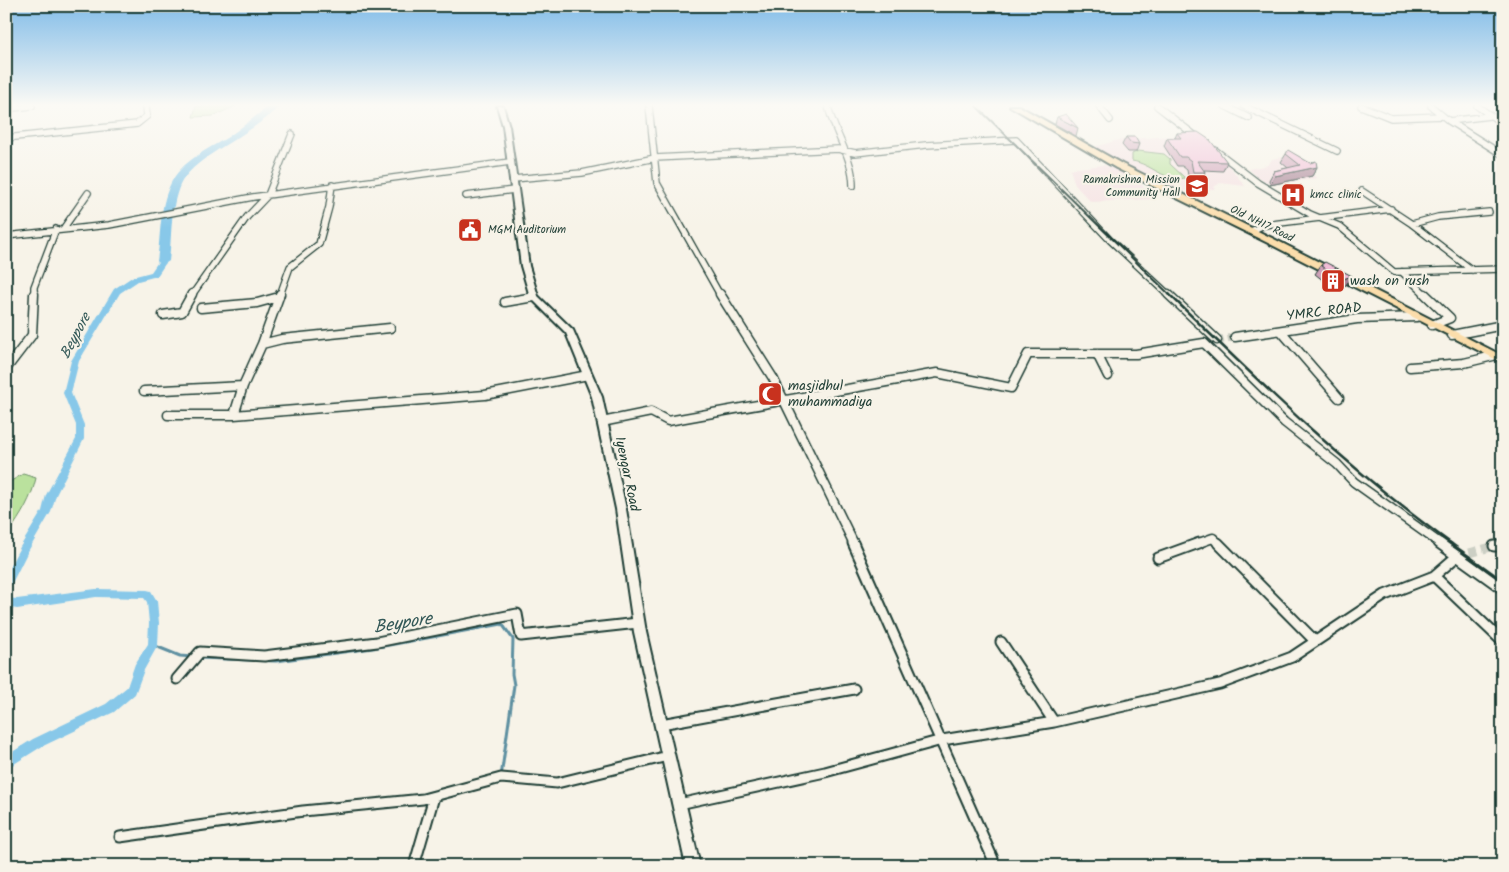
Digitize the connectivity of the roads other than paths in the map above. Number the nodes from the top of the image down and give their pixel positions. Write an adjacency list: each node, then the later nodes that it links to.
1 (287, 147): 21 (street)
2 (507, 147): 15 (main road, Iyengar Road)
3 (654, 147): 14 (street)
4 (845, 147): 12 (street)
5 (911, 147): 12 (street)
6 (1022, 147): 45 (street)
7 (1085, 147): 28 (main road, Old NH17 Road)
8 (1328, 147): 11 (street)
9 (1490, 147): 13 (street)
10 (1212, 148): 25 (street)
11 (1337, 151)
12 (848, 152): 14 (street); 18 (street)
13 (1503, 155)
14 (655, 158): 17 (street); 57 (street)
15 (510, 162): 16 (street); 17 (main road, Iyengar Road)
16 (332, 185): 21 (street); 33 (street)
17 (513, 185): 22 (street); 34 (main road, Iyengar Road)
18 (853, 186)
19 (1362, 191): 23 (street)
20 (88, 193): 27 (street)
21 (268, 195): 27 (street); 37 (street)
22 (466, 196)
23 (1391, 209): 25 (street); 26 (street)
24 (1489, 212): 26 (street)
25 (1317, 217): 28 (street); 32 (street)
26 (1412, 224): 31 (street)
27 (59, 229): 29 (street); 51 (street)
28 (1251, 231): 38 (main road, Old NH17 Road)
29 (6, 236)
30 (1503, 269): 31 (street)
31 (1472, 270): 32 (street)
32 (1402, 272): 39 (street)
33 (279, 297): 36 (street); 46 (street)
34 (534, 297): 35 (street); 52 (main road, Iyengar Road)
35 (505, 302)
36 (200, 308)
37 (163, 315)
38 (1417, 317): 39 (main road, Old NH17 Road); 42 (street, YMRC ROAD)
39 (1432, 325): 43 (main road, Old NH17 Road)
40 (1503, 325): 43 (street)
41 (390, 328): 46 (street)
42 (1281, 330): 44 (street, YMRC ROAD); 56 (street)
43 (1452, 335): 48 (main road, Old NH17 Road)
44 (1235, 337)
45 (1217, 340)
46 (262, 344): 54 (street)
47 (1097, 354): 53 (street); 57 (street); 61 (street)
48 (1493, 356): 49 (main road, Old NH17 Road); 50 (street)
49 (1503, 360)
50 (1410, 367)
51 (6, 369)
52 (588, 375): 59 (street); 60 (main road, Iyengar Road)
53 (1108, 376)
54 (243, 386): 55 (street); 59 (street)
55 (144, 391)
56 (1339, 398)
57 (784, 400): 60 (street); 73 (street)
58 (168, 415): 59 (street)
59 (234, 416)
60 (602, 422): 65 (main road, Iyengar Road)
61 (1456, 557): 63 (street); 64 (street)
62 (1158, 558): 66 (street)
63 (1434, 576): 66 (street); 68 (street)
64 (1503, 589)
65 (638, 622): 69 (street); 72 (main road, Iyengar Road)
66 (1315, 641): 71 (street)
67 (1001, 642): 71 (street)
68 (1503, 642)
69 (177, 679)
70 (854, 689): 72 (street)
71 (1054, 722): 73 (street)
72 (661, 724): 74 (main road, Iyengar Road)
73 (942, 740): 76 (street); 80 (street)
74 (668, 756): 75 (street); 76 (main road, Iyengar Road)
75 (434, 797): 77 (street); 78 (street)
76 (679, 804): 79 (main road, Iyengar Road)
77 (120, 837)
78 (414, 866)
79 (693, 866)
80 (990, 866)

